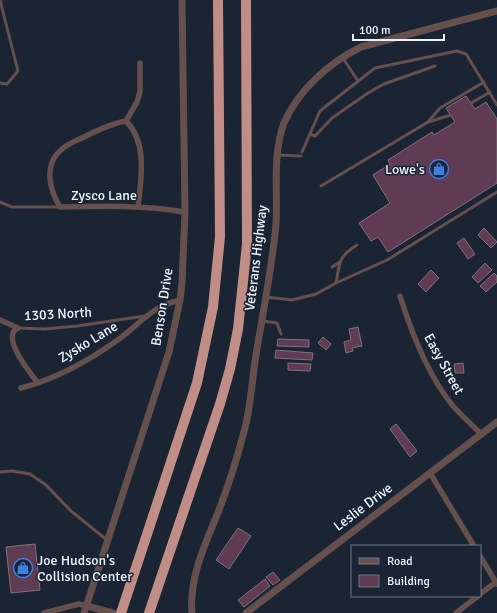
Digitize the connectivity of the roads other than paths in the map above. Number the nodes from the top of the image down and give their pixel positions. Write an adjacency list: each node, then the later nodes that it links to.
1 (0, 0): 11 (lane)
2 (182, 0): 25 (street, Benson Drive)
3 (246, 0): 55 (highway)
4 (218, 1): 54 (highway)
5 (497, 11): 6 (street, Veterans Highway)
6 (342, 57): 9 (lane); 19 (street, Veterans Highway)
7 (140, 63): 16 (street)
8 (435, 66): 18 (lane)
9 (358, 81): 10 (lane); 18 (lane)
10 (484, 82): 12 (lane); 17 (lane)
11 (0, 83)
12 (490, 92): 13 (lane); 14 (lane)
13 (471, 103)
14 (497, 105)
15 (451, 115): 17 (lane)
16 (126, 121): 23 (street, Zysco Lane); 24 (street)
17 (428, 122): 20 (lane)
18 (310, 134): 19 (lane)
19 (278, 155): 30 (street, Veterans Highway)
20 (321, 186)
21 (497, 192): 29 (lane)
22 (0, 202): 23 (lane)
23 (60, 207): 24 (street, Zysco Lane)
24 (138, 207): 25 (street, Zysco Lane)
25 (185, 212): 32 (street, Benson Drive)
26 (357, 245): 27 (lane)
27 (340, 262): 28 (lane); 29 (lane)
28 (332, 267)
29 (336, 283): 30 (lane)
30 (265, 296): 35 (street, Veterans Highway)
31 (400, 296): 41 (street, Easy Street)
32 (180, 300): 33 (street, Zysko Lane); 44 (street, Benson Drive)
33 (147, 315): 36 (lane, 1303 North); 38 (street, Zysko Lane)
34 (0, 320): 36 (street)
35 (262, 321): 37 (lane); 56 (street, Veterans Highway)
36 (18, 328): 38 (street)
37 (281, 334)
38 (38, 383): 39 (street, Zysko Lane)
39 (21, 388)
40 (497, 422): 41 (street, Leslie Drive)
41 (481, 434): 43 (street, Leslie Drive)
42 (0, 472): 44 (lane)
43 (430, 473): 45 (street); 57 (street, Leslie Drive)
44 (108, 541): 50 (street, Benson Drive)
45 (473, 545)
46 (481, 558): 47 (street)
47 (496, 583): 48 (street)
48 (481, 594)
49 (476, 597): 58 (street)
50 (87, 606): 51 (street); 52 (street, Benson Drive); 53 (street)
51 (44, 613)
52 (84, 613)
53 (112, 613)
54 (121, 613)
55 (149, 613)
56 (192, 613)
57 (246, 613)
58 (456, 613)

